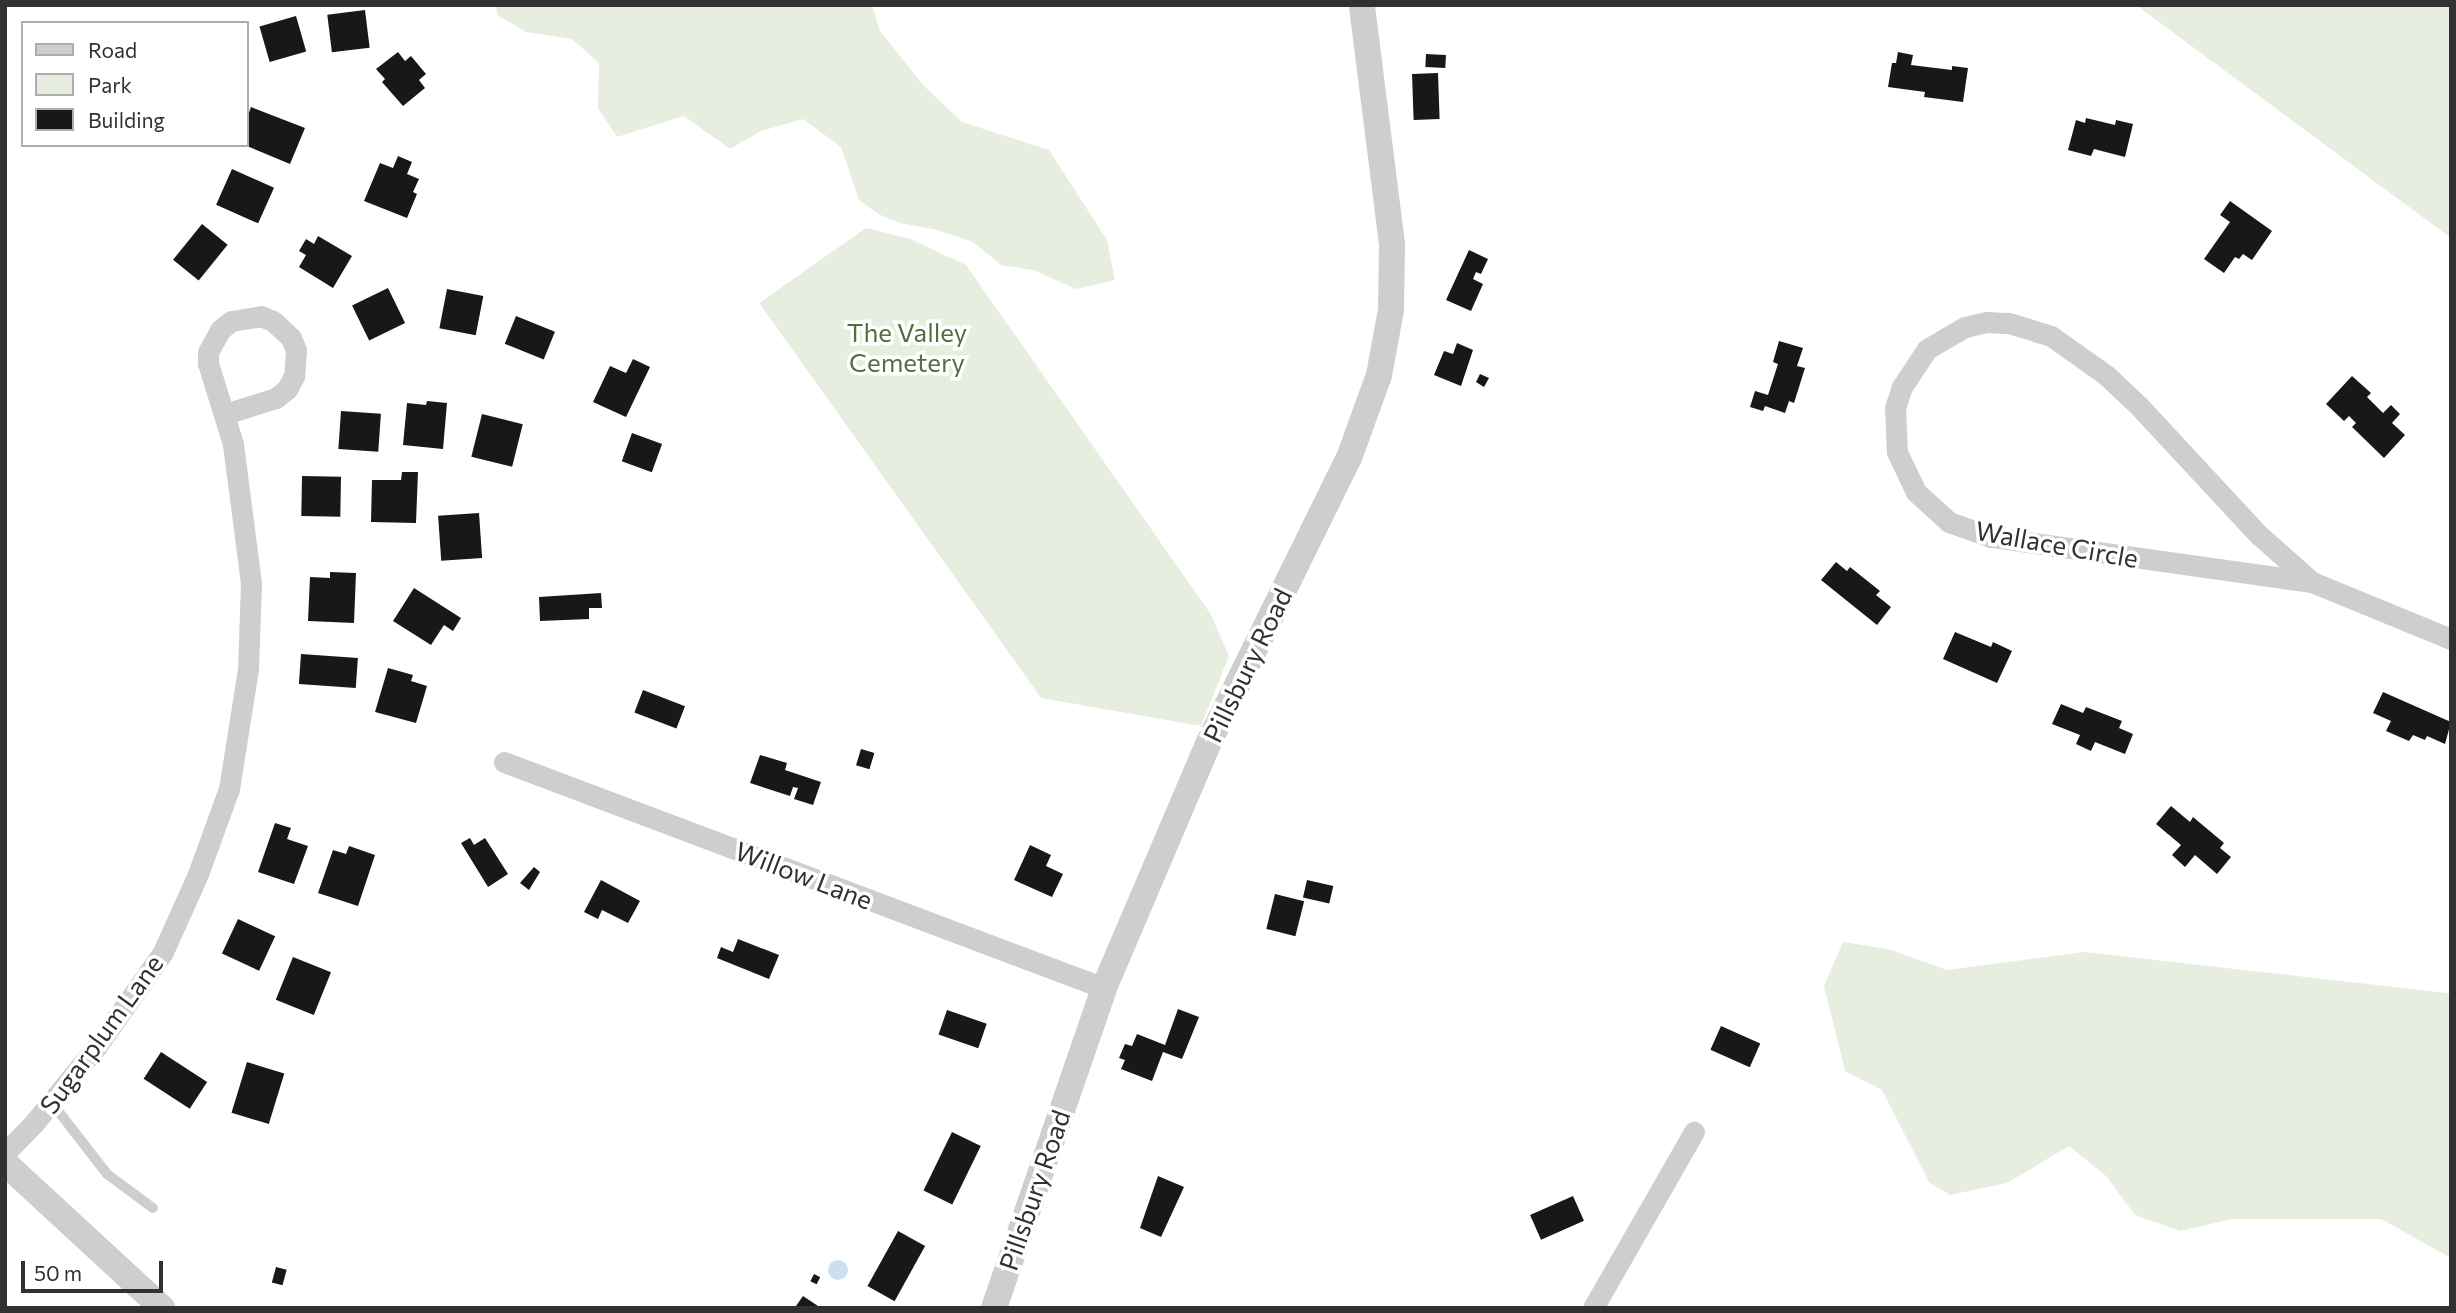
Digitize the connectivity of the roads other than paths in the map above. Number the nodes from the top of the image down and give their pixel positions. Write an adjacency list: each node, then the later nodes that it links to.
1 (1362, 5): 6 (street, Pillsbury Road)
2 (225, 414): 2 (street, Sugarplum Lane); 7 (street, Sugarplum Lane)
3 (2312, 582): 3 (street, Wallace Circle); 4 (street, Wallace Circle)
4 (2451, 639)
5 (504, 762): 6 (street, Willow Lane)
6 (1104, 988): 13 (street, Pillsbury Road)
7 (51, 1103): 9 (street, Sugarplum Lane); 11 (lane)
8 (1694, 1132): 14 (street)
9 (5, 1153)
10 (5, 1163): 12 (street)
11 (153, 1208)
12 (162, 1308)
13 (993, 1308)
14 (1594, 1308)

